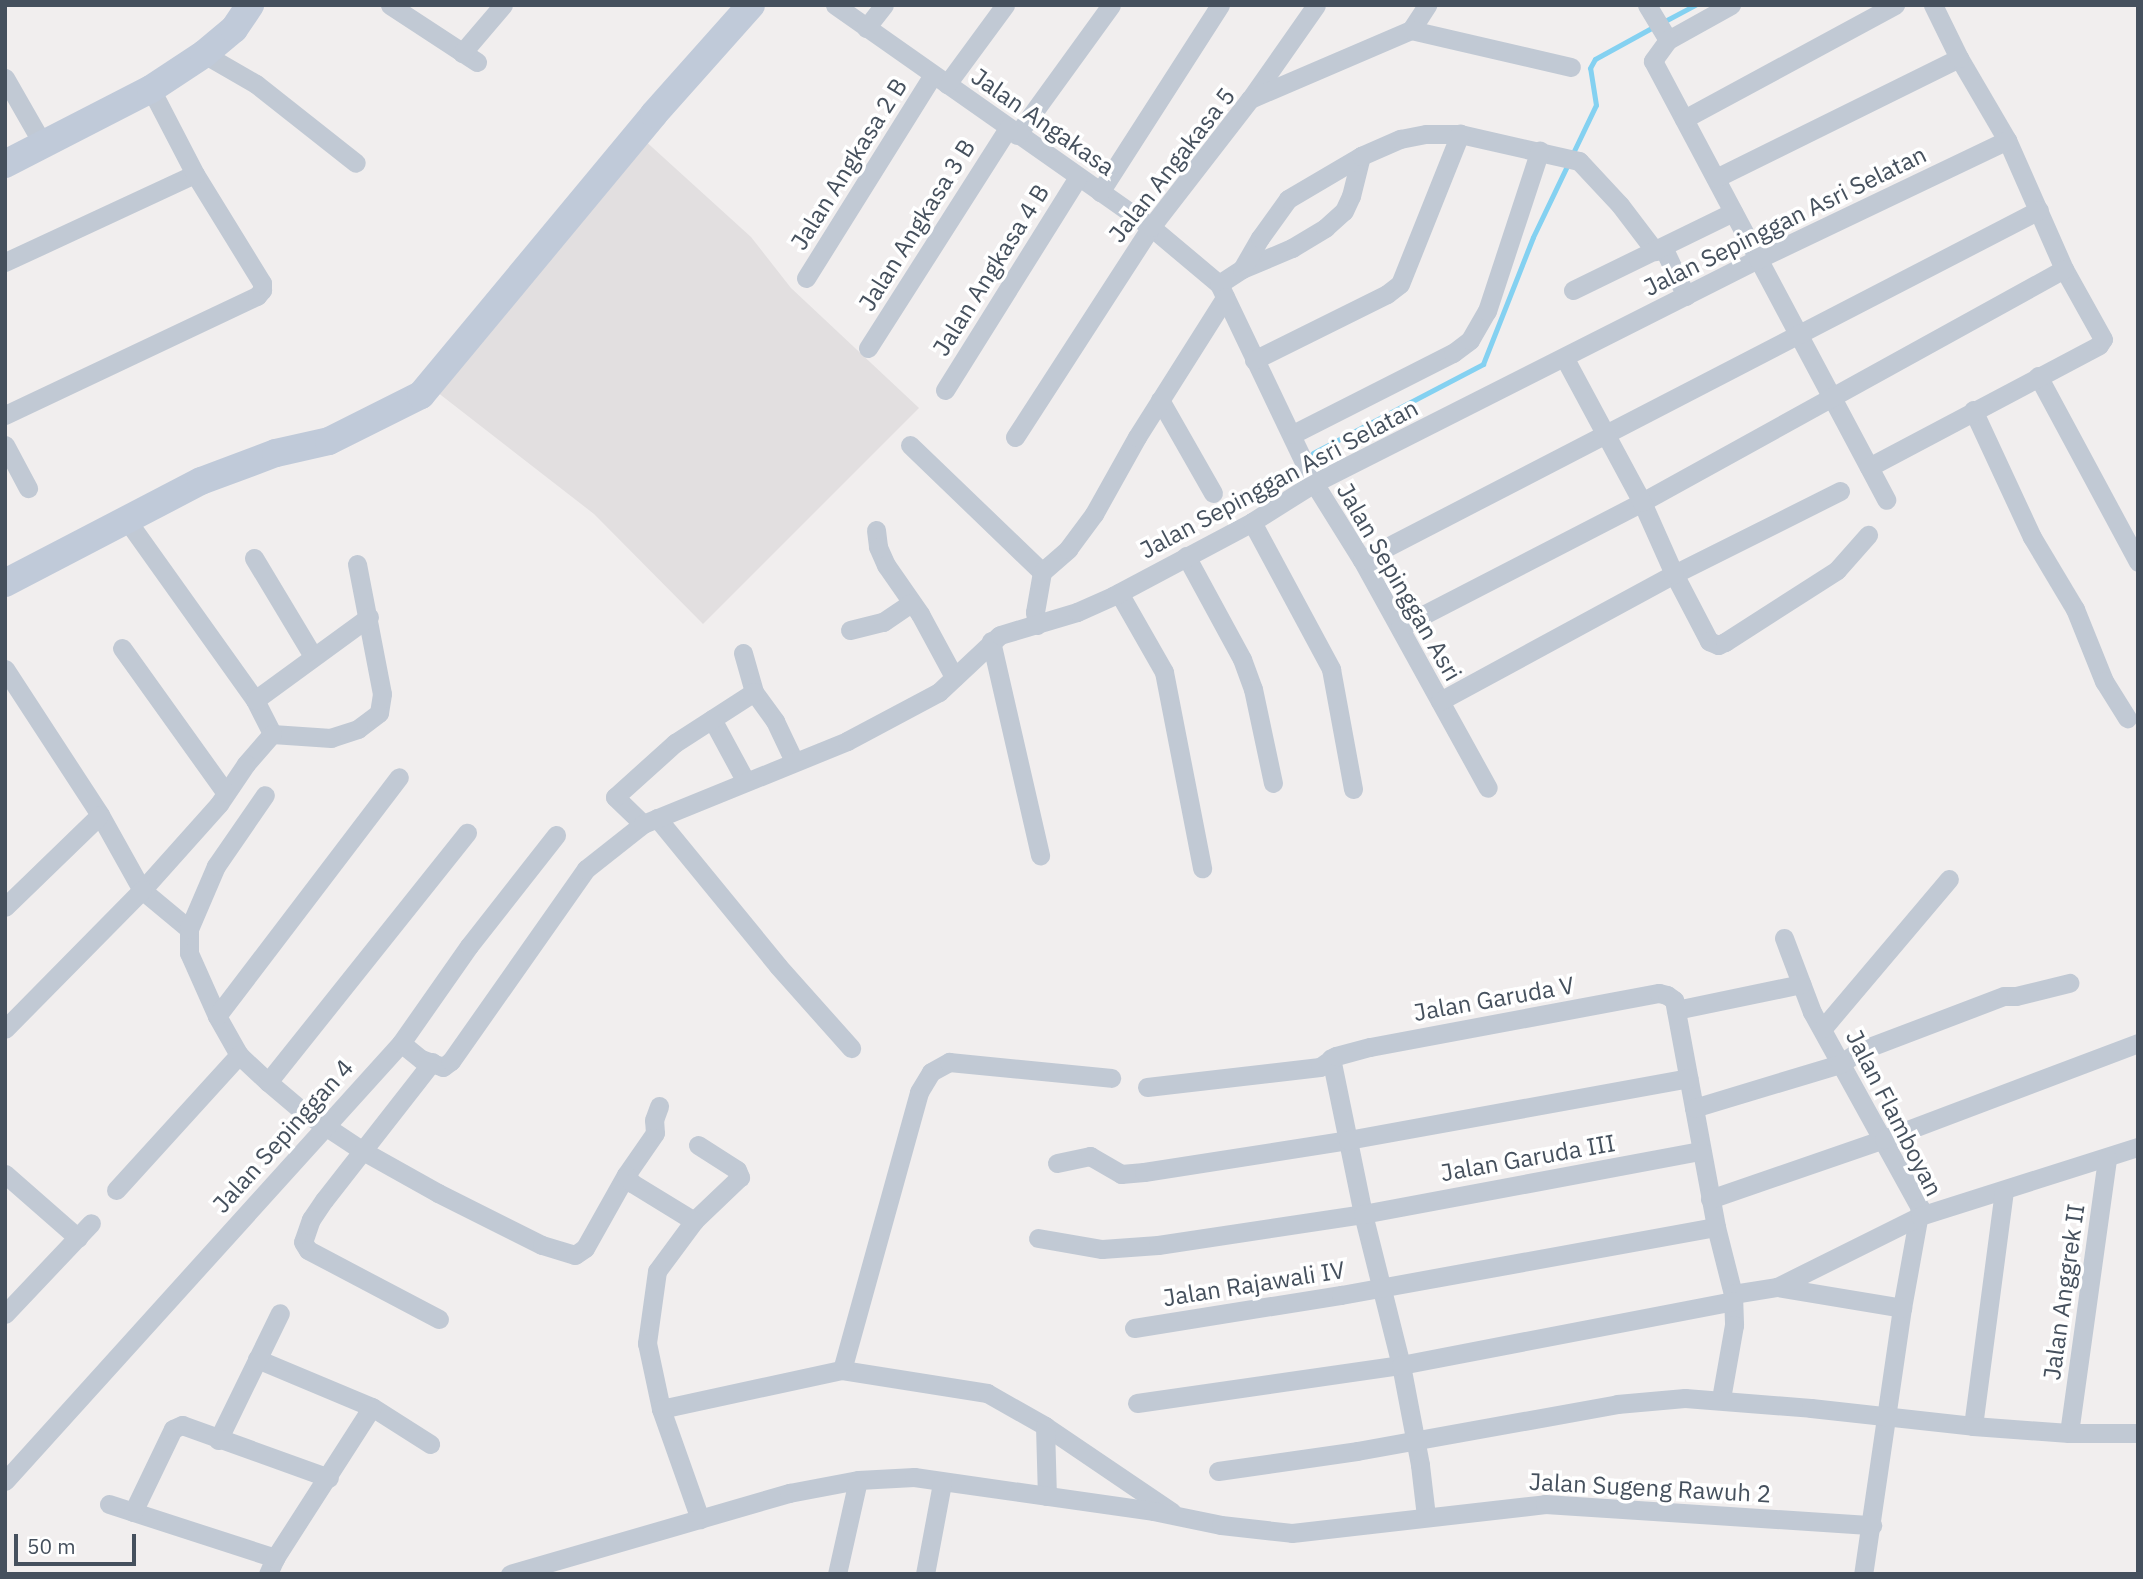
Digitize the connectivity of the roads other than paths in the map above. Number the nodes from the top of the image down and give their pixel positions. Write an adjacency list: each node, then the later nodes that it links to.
1 (250, 5): 19 (street)
2 (390, 5): 3 (street)
3 (503, 5)
4 (751, 5): 73 (street)
5 (835, 5): 16 (street, Jalan Angakasa)
6 (884, 5): 16 (street)
7 (1005, 5): 23 (street, Jalan Angkasa 2 B)
8 (1111, 5): 27 (street, Jalan Angkasa 3 B)
9 (1220, 5): 38 (street)
10 (1316, 5): 25 (street)
11 (1427, 5): 17 (street)
12 (1731, 5): 18 (street)
13 (1895, 5): 26 (street)
14 (1933, 5): 20 (street)
15 (1649, 6): 18 (street)
16 (866, 28): 23 (street, Jalan Angakasa)
17 (1411, 30): 21 (street); 25 (street, Jalan Angakasa 5)
18 (1668, 40): 26 (street)
19 (204, 54): 24 (street); 33 (street)
20 (1959, 58): 29 (street); 37 (street)
21 (1571, 67)
22 (5, 78): 30 (street)
23 (940, 80): 27 (street, Jalan Angakasa); 47 (street, Jalan Angkasa 2 B)
24 (151, 89): 30 (street); 35 (street)
25 (1250, 99): 41 (street, Jalan Angakasa 5)
26 (1684, 119): 37 (street)
27 (1013, 132): 36 (street, Jalan Angakasa); 52 (street, Jalan Angkasa 3 B)
28 (1460, 134): 31 (street); 32 (street); 54 (street)
29 (2007, 139): 39 (street); 43 (street, Jalan Sepinggan Asri Selatan)
30 (44, 146): 34 (street)
31 (1540, 150): 42 (street); 62 (street)
32 (1361, 156): 45 (street); 45 (street)
33 (356, 163)
34 (5, 164)
35 (195, 174): 44 (street); 60 (street)
36 (1078, 177): 38 (street, Jalan Angakasa); 56 (street, Jalan Angkasa 4 B)
37 (1716, 178): 40 (street)
38 (1100, 192): 41 (street, Jalan Angakasa)
39 (2039, 210): 46 (street); 51 (street)
40 (1733, 212): 42 (street); 43 (street)
41 (1151, 227): 49 (street, Jalan Angakasa); 63 (street, Jalan Angakasa 5)
42 (1659, 249): 48 (street); 50 (street)
43 (1758, 259): 50 (street, Jalan Sepinggan Asri Selatan); 51 (street)
44 (5, 262)
45 (1242, 269): 49 (street)
46 (2064, 269): 55 (street); 57 (street)
47 (806, 278)
48 (1573, 290)
49 (1222, 291): 54 (street, Jalan Sepinggan Asri); 58 (street)
50 (1686, 296): 53 (street, Jalan Sepinggan Asri Selatan)
51 (1800, 332): 57 (street); 61 (street)
52 (868, 348)
53 (1565, 359): 61 (street); 67 (street, Jalan Sepinggan Asri Selatan)
54 (1254, 360): 62 (street, Jalan Sepinggan Asri)
55 (2038, 376): 59 (street); 80 (street)
56 (946, 390)
57 (1831, 399): 66 (street); 72 (street)
58 (1160, 400): 70 (street); 82 (street)
59 (1973, 410): 66 (street); 100 (street)
60 (5, 415)
61 (1603, 432): 72 (street); 79 (street)
62 (1294, 436): 67 (street, Jalan Sepinggan Asri)
63 (1015, 437)
64 (910, 444): 82 (street)
65 (5, 445): 68 (street)
66 (1869, 467): 71 (street)
67 (1312, 479): 74 (street, Jalan Sepinggan Asri Selatan); 79 (street, Jalan Sepinggan Asri)
68 (28, 488)
69 (1840, 491): 83 (street)
70 (1213, 493)
71 (1886, 500)
72 (1642, 502): 83 (street); 89 (street)
73 (126, 519): 84 (street); 98 (street)
74 (1252, 522): 77 (street, Jalan Sepinggan Asri Selatan); 108 (street)
75 (876, 530): 86 (street)
76 (1868, 535): 83 (street)
77 (1186, 555): 85 (street, Jalan Sepinggan Asri Selatan); 106 (street)
78 (254, 558): 94 (street)
79 (1362, 560): 89 (street, Jalan Sepinggan Asri)
80 (2138, 562)
81 (357, 564): 87 (street)
82 (1042, 574): 88 (street)
83 (1674, 575): 99 (street)
84 (5, 583)
85 (1119, 593): 88 (street, Jalan Sepinggan Asri Selatan); 116 (street)
86 (915, 607): 90 (street); 96 (street)
87 (369, 617): 94 (street); 102 (street)
88 (1036, 619): 91 (street, Jalan Sepinggan Asri Selatan)
89 (1400, 627): 99 (street, Jalan Sepinggan Asri)
90 (850, 630)
91 (991, 641): 96 (street, Jalan Sepinggan Asri Selatan); 115 (street)
92 (122, 648): 109 (street)
93 (743, 653): 97 (street)
94 (313, 656): 98 (street)
95 (5, 669): 111 (street)
96 (954, 677): 103 (street, Jalan Sepinggan Asri Selatan)
97 (754, 692): 101 (street); 103 (street)
98 (256, 700): 102 (street)
99 (1440, 701): 107 (street, Jalan Sepinggan Asri)
100 (2127, 718)
101 (712, 719): 105 (street); 112 (street)
102 (272, 734): 109 (street)
103 (794, 761): 105 (street, Jalan Sepinggan Asri Selatan)
104 (399, 777): 125 (street)
105 (745, 780): 112 (street, Jalan Sepinggan Asri Selatan)
106 (1273, 783)
107 (1488, 788)
108 (1353, 789)
109 (226, 793): 118 (street)
110 (265, 795): 120 (street)
111 (100, 815): 118 (street); 119 (street)
112 (650, 821): 130 (street); 133 (street, Jalan Sepinggan Asri Selatan)
113 (467, 833): 137 (street)
114 (556, 835): 128 (street, Jalan Sepinggan 4)
115 (1040, 855)
116 (1202, 868)
117 (1949, 879): 126 (street)
118 (142, 890): 120 (street); 127 (street)
119 (5, 907)
120 (186, 926): 125 (street)
121 (1784, 938): 123 (street, Jalan Flamboyan)
122 (2069, 983): 134 (street)
123 (1801, 984): 124 (street, Jalan Garuda V); 126 (street, Jalan Flamboyan)
124 (1672, 1002): 132 (street, Jalan Garuda V); 136 (street)
125 (217, 1016): 131 (street)
126 (1823, 1028): 134 (street, Jalan Flamboyan)
127 (5, 1030)
128 (401, 1043): 133 (street); 141 (street, Jalan Sepinggan 4)
129 (2138, 1043): 142 (street)
130 (851, 1048)
131 (239, 1055): 137 (street); 152 (street)
132 (1331, 1058): 138 (street, Jalan Garuda V); 143 (street)
133 (432, 1062): 146 (street)
134 (1840, 1064): 140 (street); 142 (street, Jalan Flamboyan)
135 (1111, 1078): 170 (street)
136 (1689, 1078): 140 (street); 143 (street)
137 (268, 1082): 141 (street)
138 (1147, 1087)
139 (659, 1106): 151 (street)
140 (1694, 1108): 147 (street)
141 (325, 1126): 146 (street); 186 (street, Jalan Sepinggan 4)
142 (1884, 1139): 154 (street); 156 (street, Jalan Flamboyan)
143 (1348, 1140): 149 (street); 155 (street)
144 (698, 1145): 157 (street)
145 (2138, 1147): 148 (street)
146 (363, 1151): 151 (street); 166 (street)
147 (1701, 1151): 154 (street); 155 (street, Jalan Garuda III)
148 (2107, 1159): 153 (street); 178 (street, Jalan Anggrek II)
149 (1057, 1163)
150 (5, 1174): 165 (street)
151 (626, 1175): 157 (street)
152 (116, 1190)
153 (2004, 1191): 156 (street); 177 (street)
154 (1710, 1199): 158 (street)
155 (1363, 1214): 159 (street, Jalan Garuda III); 160 (street)
156 (1920, 1216): 161 (street); 163 (street, Jalan Flamboyan)
157 (694, 1221): 174 (street)
158 (1716, 1227): 160 (street, Jalan Rajawali IV); 162 (street)
159 (1038, 1238)
160 (1382, 1286): 167 (street, Jalan Rajawali IV); 169 (street)
161 (1777, 1287): 162 (street); 163 (street)
162 (1733, 1297): 169 (street); 171 (street)
163 (1902, 1308): 175 (street, Jalan Flamboyan)
164 (280, 1313): 168 (street)
165 (5, 1314)
166 (439, 1320)
167 (1134, 1328)
168 (257, 1359): 173 (street); 181 (street)
169 (1401, 1365): 172 (street); 180 (street)
170 (842, 1370): 174 (street); 176 (street)
171 (1721, 1399): 175 (street); 180 (street)
172 (1136, 1403)
173 (372, 1407): 182 (street); 184 (street)
174 (662, 1409): 193 (street)
175 (1888, 1416): 177 (street); 194 (street, Jalan Flamboyan)
176 (1045, 1426): 188 (street); 191 (street)
177 (1973, 1426): 178 (street)
178 (2069, 1433): 179 (street)
179 (2138, 1433)
180 (1415, 1439): 183 (street); 192 (street)
181 (218, 1440): 184 (street); 190 (street)
182 (430, 1444)
183 (1218, 1471)
184 (329, 1478): 195 (street)
185 (858, 1480): 187 (street, Jalan Sugeng Rawuh 2); 193 (street, Jalan Sugeng Rawuh 2); 197 (street)
186 (5, 1481)
187 (942, 1483): 188 (street, Jalan Sugeng Rawuh 2); 198 (street)
188 (1047, 1496): 191 (street, Jalan Sugeng Rawuh 2)
189 (109, 1504): 190 (street)
190 (133, 1512): 195 (street)
191 (1179, 1517): 192 (street, Jalan Sugeng Rawuh 2)
192 (1426, 1517): 194 (street, Jalan Sugeng Rawuh 2)
193 (700, 1519): 196 (street, Jalan Sugeng Rawuh 2)
194 (1872, 1525): 199 (street, Jalan Flamboyan)
195 (271, 1566)
196 (510, 1574)
197 (837, 1574)
198 (925, 1574)
199 (1863, 1574)

